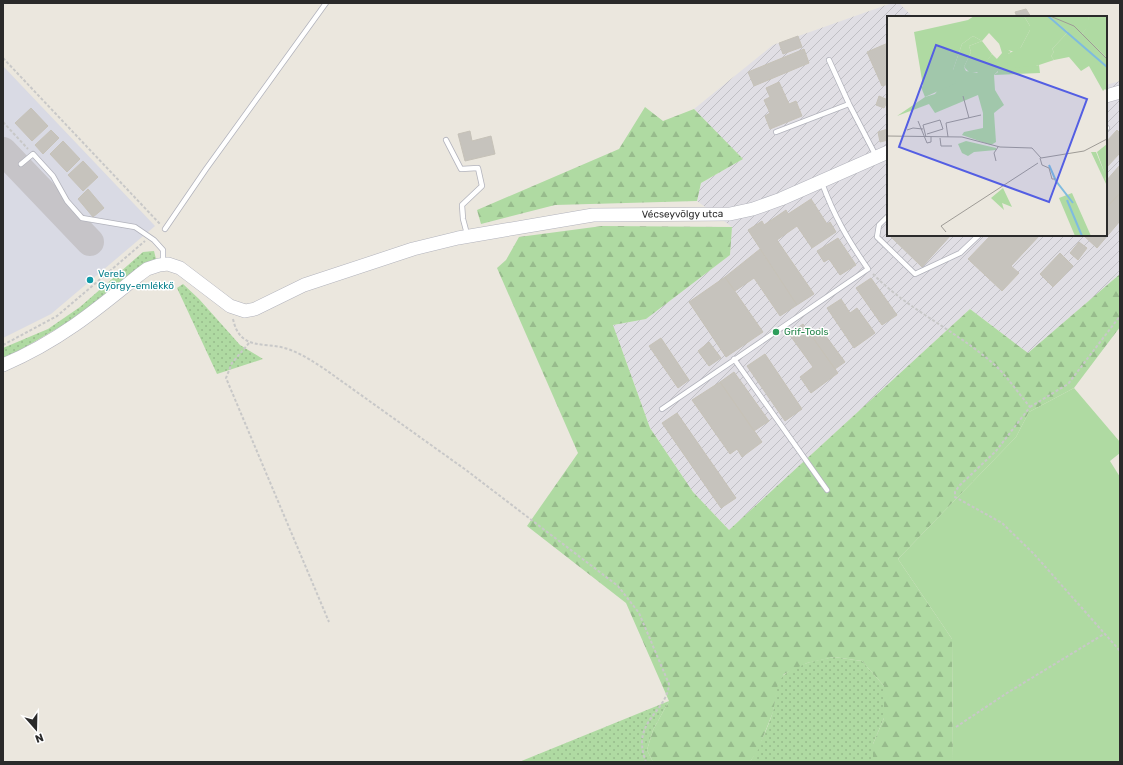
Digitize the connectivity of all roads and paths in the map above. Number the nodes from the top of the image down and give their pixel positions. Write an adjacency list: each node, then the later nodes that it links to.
1 (326, 3): 15 (lane)
2 (3, 58): 15 (path)
3 (829, 60): 6 (lane)
4 (1120, 92): 5 (main road)
5 (1107, 96)
6 (849, 104): 8 (lane); 11 (lane)
7 (3, 122): 10 (path)
8 (776, 132)
9 (446, 140): 16 (lane)
10 (33, 154): 12 (lane); 18 (lane)
11 (882, 154): 13 (main road, Vécseyvölgy utca)
12 (21, 164)
13 (822, 181): 16 (main road, Vécseyvölgy utca); 20 (lane)
14 (887, 217): 17 (lane)
15 (165, 229)
16 (467, 236): 21 (main road, Vécseyvölgy utca)
17 (978, 236)
18 (151, 238): 19 (lane); 24 (path)
19 (164, 264): 21 (main road); 26 (main road)
20 (868, 269): 25 (lane); 27 (path)
21 (230, 306): 23 (path)
22 (1120, 316): 27 (path)
23 (249, 343): 30 (path); 34 (path)
24 (3, 345)
25 (734, 359): 28 (lane); 29 (lane)
26 (3, 365)
27 (1030, 407): 31 (path)
28 (662, 409)
29 (827, 490)
30 (329, 622)
31 (1104, 634): 32 (path); 33 (path)
32 (1120, 651)
33 (956, 727)
34 (646, 762)

